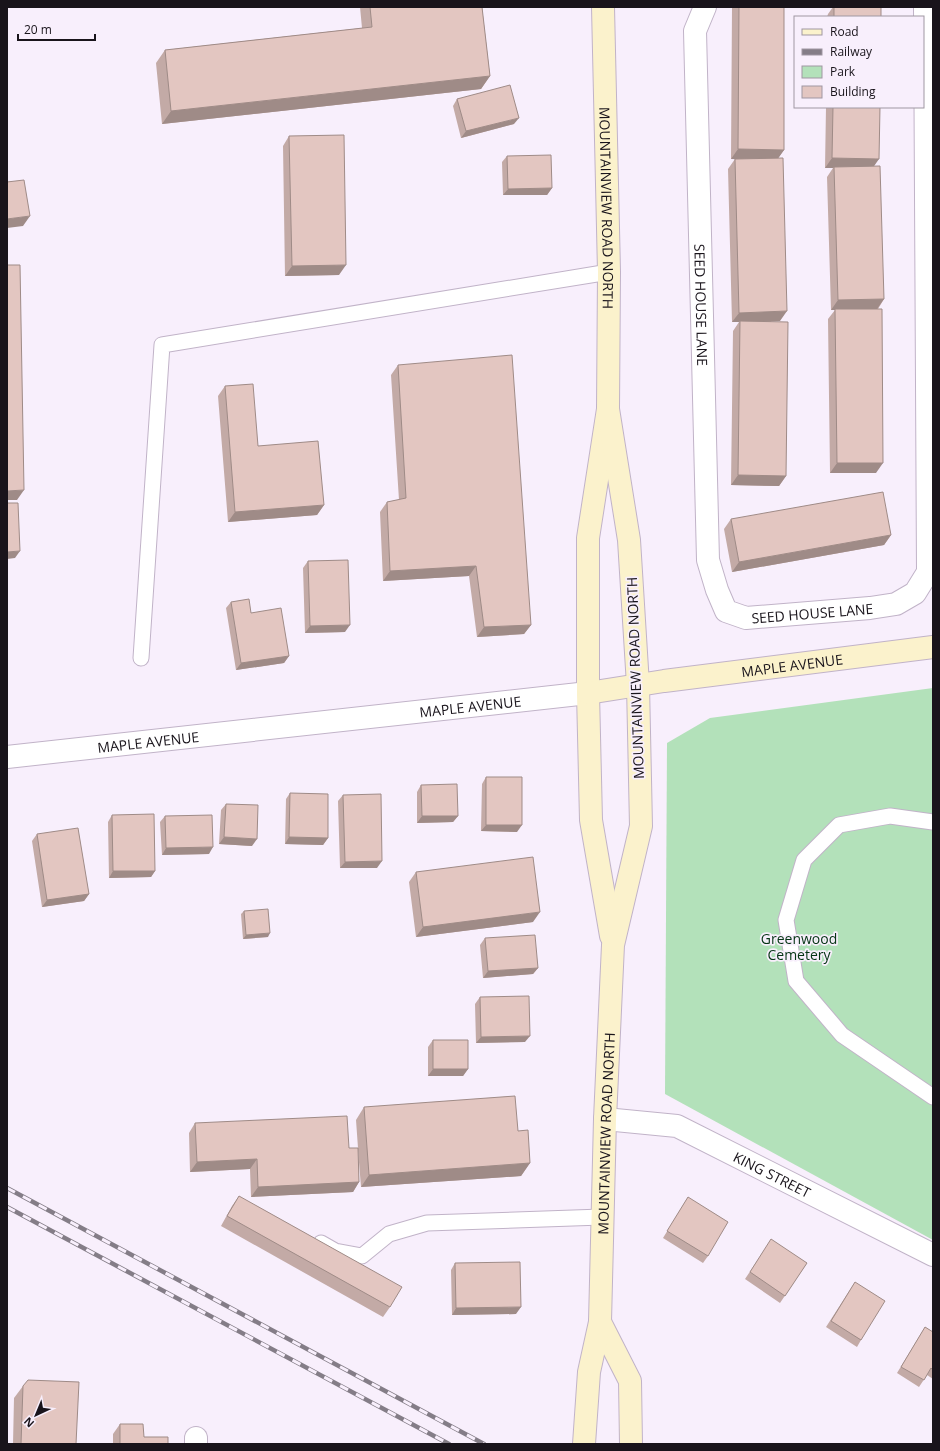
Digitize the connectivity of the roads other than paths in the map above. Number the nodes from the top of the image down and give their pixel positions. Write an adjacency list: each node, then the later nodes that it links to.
1 (603, 7): 4 (main road, MOUNTAINVIEW ROAD NORTH)
2 (705, 7): 3 (street, SEED HOUSE LANE)
3 (925, 7)
4 (609, 272): 5 (main road, MOUNTAINVIEW ROAD NORTH); 7 (lane)
5 (608, 409): 8 (main road, MOUNTAINVIEW ROAD NORTH); 9 (main road, MOUNTAINVIEW ROAD NORTH)
6 (933, 647): 8 (main road, MAPLE AVENUE)
7 (141, 658)
8 (638, 685): 9 (main road, MAPLE AVENUE); 12 (main road, MOUNTAINVIEW ROAD NORTH)
9 (588, 693): 10 (street, MAPLE AVENUE); 12 (main road, MOUNTAINVIEW ROAD NORTH)
10 (7, 757)
11 (933, 822): 13 (lane)
12 (613, 945): 14 (main road, MOUNTAINVIEW ROAD NORTH)
13 (933, 1097)
14 (605, 1119): 15 (main road, MOUNTAINVIEW ROAD NORTH); 17 (street, KING STREET)
15 (602, 1217): 16 (lane); 18 (main road, MOUNTAINVIEW ROAD NORTH)
16 (308, 1236)
17 (933, 1255)
18 (600, 1322): 19 (main road, MOUNTAINVIEW ROAD NORTH); 20 (main road, MOUNTAINVIEW ROAD NORTH)
19 (584, 1440)
20 (631, 1443)

